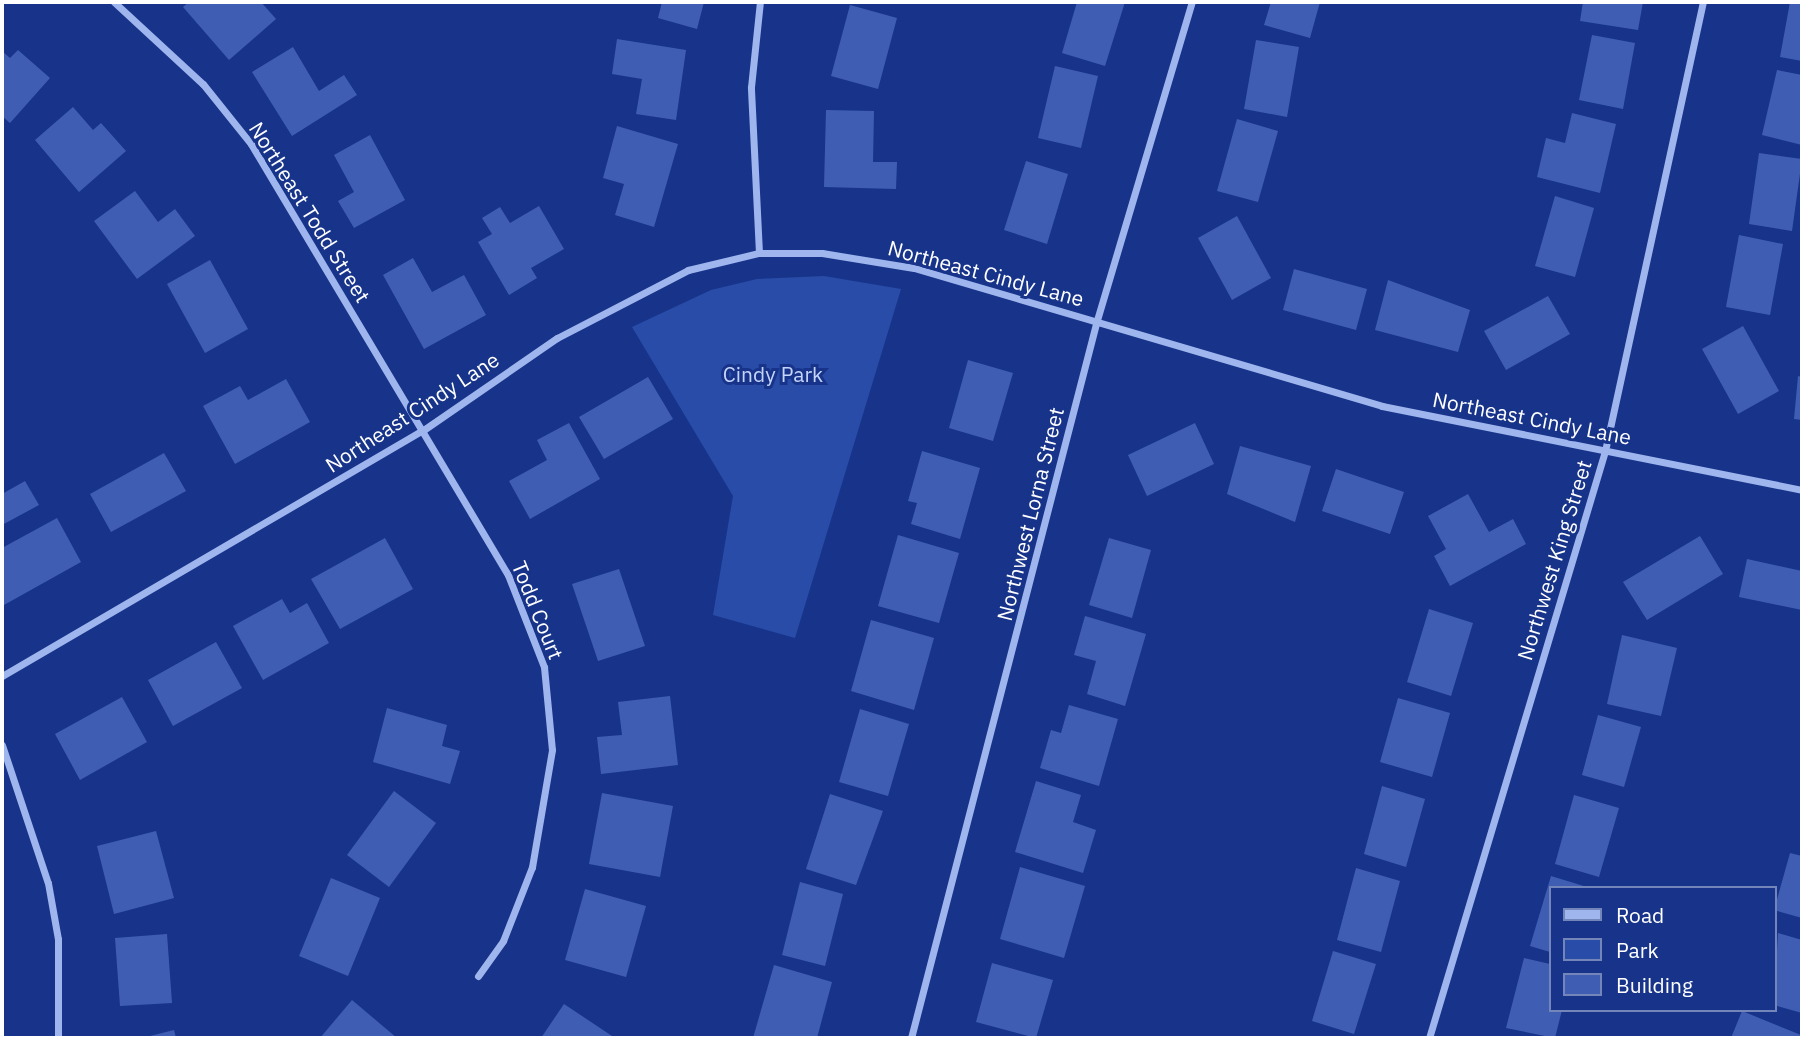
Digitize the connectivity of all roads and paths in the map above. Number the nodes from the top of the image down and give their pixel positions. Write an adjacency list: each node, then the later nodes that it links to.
1 (114, 2): 7 (street, Northeast Todd Street)
2 (760, 2): 5 (street)
3 (1192, 2): 6 (street, Northwest Lorna Street)
4 (1703, 2): 8 (street, Northwest King Street)
5 (759, 254): 6 (street, Northeast Cindy Lane); 7 (street, Northeast Cindy Lane)
6 (1097, 320): 8 (street, Northeast Cindy Lane); 14 (street, Northwest Lorna Street)
7 (422, 431): 10 (street, Northeast Cindy Lane); 12 (street, Todd Court)
8 (1605, 451): 9 (street, Northeast Cindy Lane); 15 (street, Northwest King Street)
9 (1802, 490)
10 (2, 676)
11 (2, 745): 13 (street)
12 (478, 976)
13 (58, 1038)
14 (911, 1038)
15 (1429, 1038)

